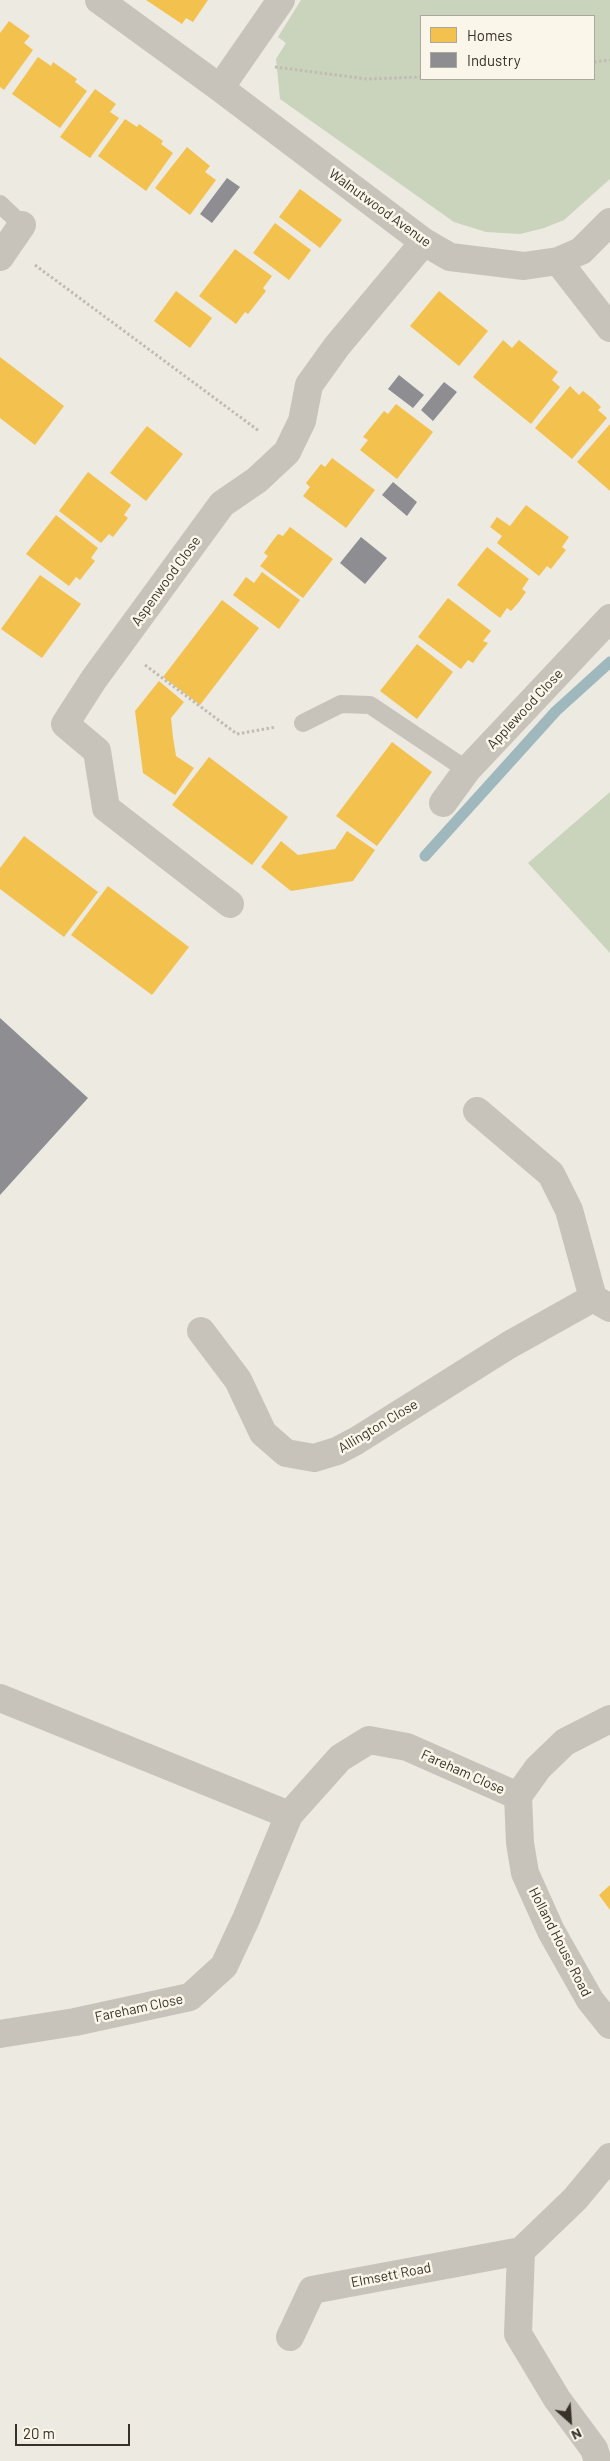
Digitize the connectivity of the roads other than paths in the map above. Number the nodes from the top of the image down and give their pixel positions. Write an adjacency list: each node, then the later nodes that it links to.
1 (99, 0): 3 (street, Walnutwood Avenue)
2 (281, 0): 3 (street)
3 (220, 88): 6 (street, Walnutwood Avenue)
4 (0, 204): 7 (lane)
5 (610, 222): 8 (street, Walnutwood Avenue)
6 (424, 242): 8 (street, Walnutwood Avenue); 14 (street, Aspenwood Close)
7 (10, 243)
8 (558, 260): 9 (street)
9 (610, 328)
10 (610, 618): 12 (street, Applewood Close)
11 (303, 723): 12 (lane)
12 (467, 770): 13 (street, Applewood Close)
13 (443, 803)
14 (230, 904)
15 (477, 1111): 16 (street, Allington Close)
16 (602, 1303): 17 (street, Allington Close)
17 (201, 1331)
18 (0, 1698): 21 (street)
19 (610, 1719): 20 (street)
20 (518, 1796): 21 (street, Fareham Close); 22 (street, Holland House Road)
21 (289, 1815): 23 (street, Fareham Close)
22 (610, 2025)
23 (0, 2034)
24 (610, 2157): 25 (street)
25 (521, 2251): 26 (street, Elmsett Road); 27 (street)
26 (290, 2337)
27 (598, 2461)

